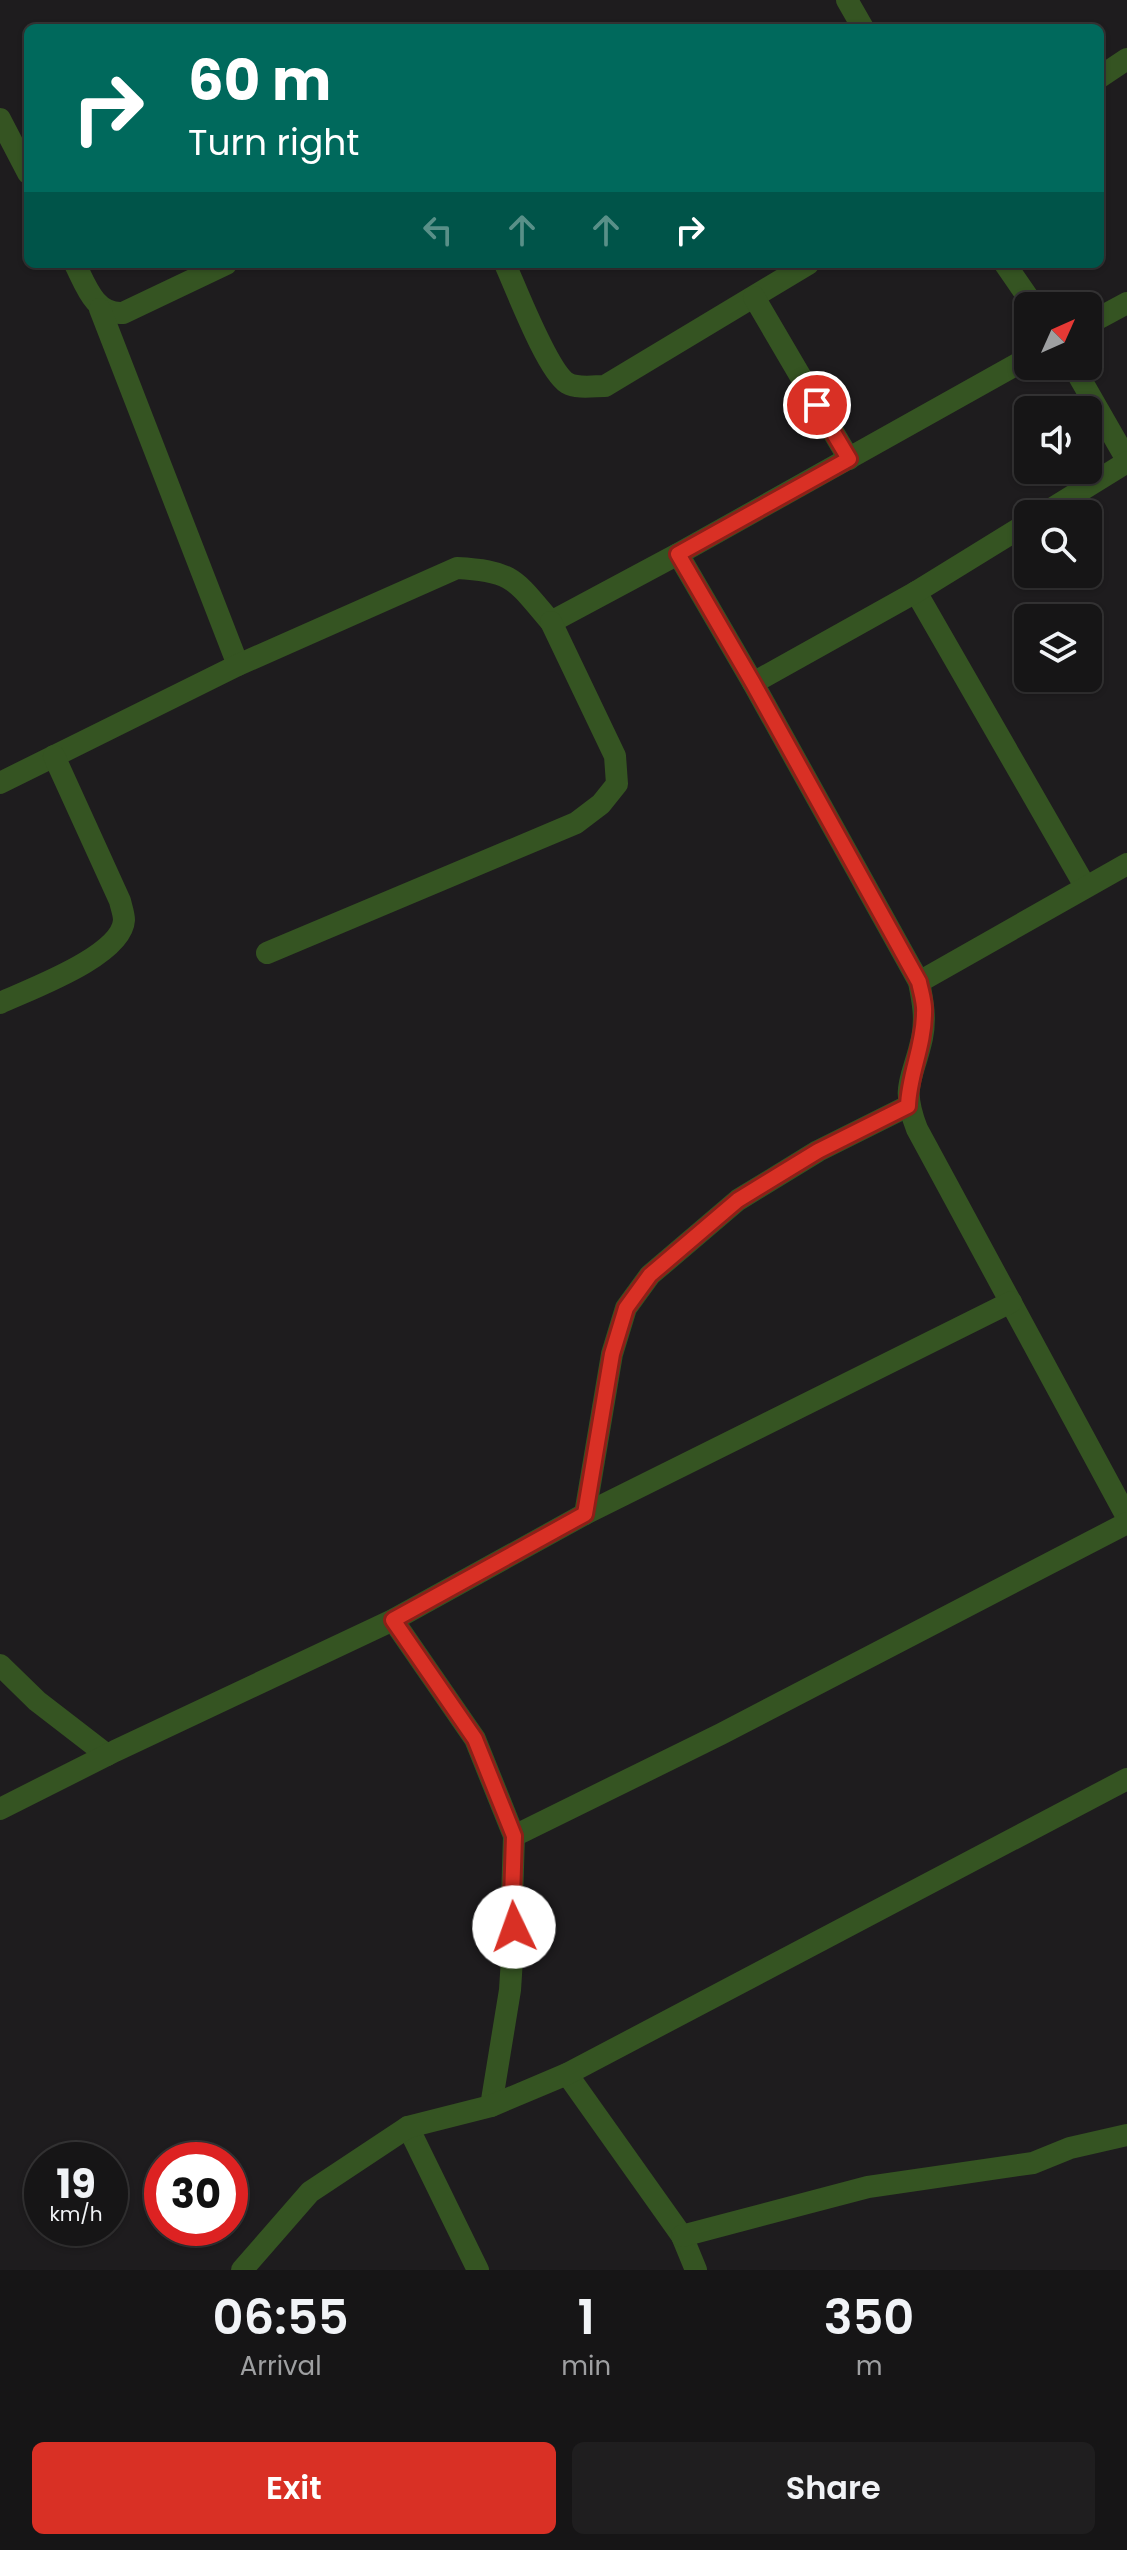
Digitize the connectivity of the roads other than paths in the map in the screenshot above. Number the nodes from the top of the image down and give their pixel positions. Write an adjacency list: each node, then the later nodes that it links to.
1 (847, 0): 2 (street)
2 (861, 24)
3 (1127, 59): 4 (street)
4 (1104, 74)
5 (0, 119): 6 (street)
6 (24, 165)
7 (77, 268): 15 (street)
8 (218, 268): 15 (street)
9 (507, 268): 13 (street)
10 (801, 268): 13 (street)
11 (1008, 268): 12 (street)
12 (1024, 292)
13 (754, 297): 19 (street)
14 (1127, 303): 16 (street)
15 (100, 309): 26 (street)
16 (1102, 316)
17 (1014, 366): 19 (street)
18 (1081, 380): 20 (street)
19 (849, 459): 23 (street)
20 (1127, 461): 21 (street)
21 (1065, 500)
22 (1014, 532): 24 (street)
23 (678, 554): 25 (street); 27 (street)
24 (916, 592): 27 (street); 31 (street)
25 (551, 622): 26 (street); 32 (street)
26 (238, 665): 28 (street)
27 (753, 683): 33 (street)
28 (54, 756): 29 (street); 34 (street)
29 (0, 783)
30 (1127, 864): 31 (street)
31 (1085, 886): 33 (street)
32 (267, 953)
33 (919, 982): 35 (street)
34 (0, 1003)
35 (908, 1106): 36 (street); 37 (street)
36 (1011, 1302): 37 (street); 38 (street)
37 (585, 1514): 39 (street)
38 (1127, 1520): 44 (street)
39 (393, 1620): 41 (street); 44 (street)
40 (0, 1665): 41 (street)
41 (107, 1755): 43 (street)
42 (1127, 1779): 45 (street)
43 (0, 1809)
44 (514, 1836): 46 (street)
45 (567, 2074): 46 (street); 49 (street)
46 (491, 2106): 47 (street)
47 (408, 2127): 50 (street); 51 (street)
48 (1127, 2135): 49 (street)
49 (682, 2236): 52 (street)
50 (252, 2265)
51 (478, 2270)
52 (696, 2270)

